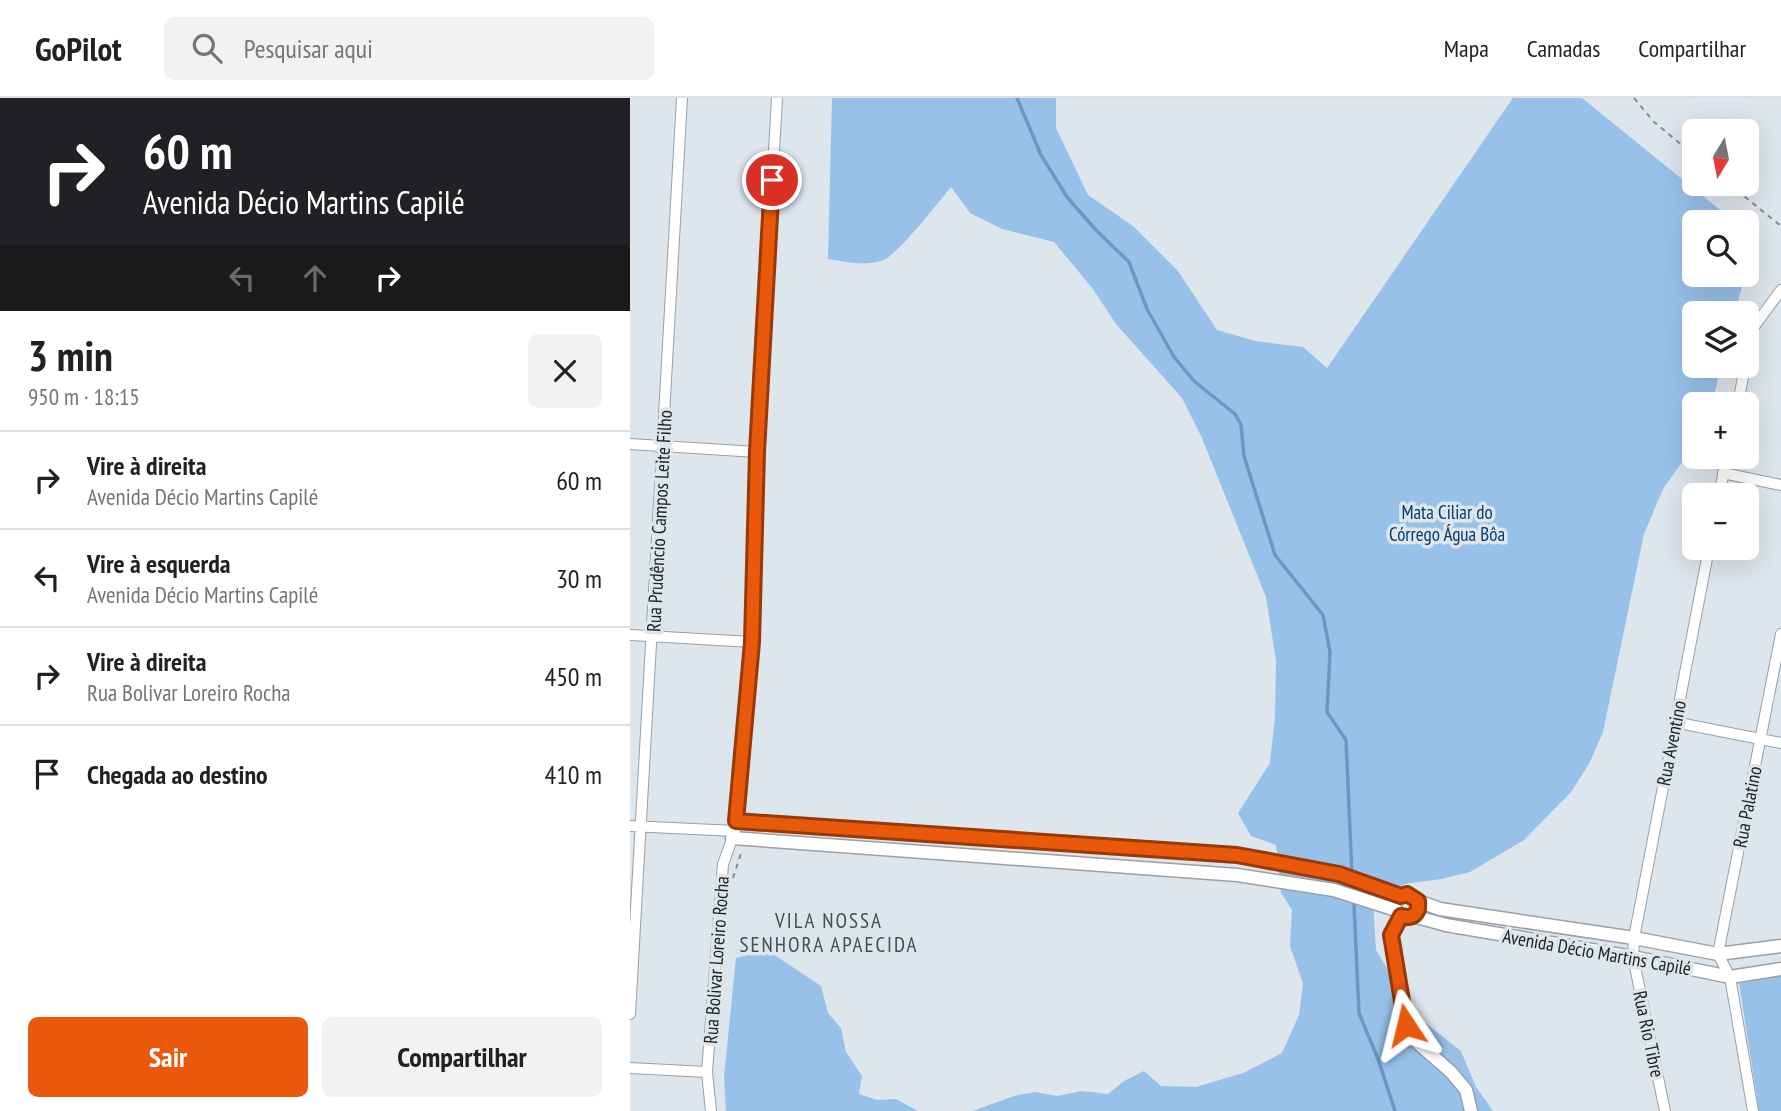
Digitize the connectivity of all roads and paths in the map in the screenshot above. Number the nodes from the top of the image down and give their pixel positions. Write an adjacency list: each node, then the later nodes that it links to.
1 (682, 98): 10 (street, Rua Prudêncio Campos Leite Filho)
2 (777, 98): 11 (street, Rua Bolivar Loreiro Rocha)
3 (1634, 98): 4 (path)
4 (1682, 145)
5 (1744, 196): 6 (path)
6 (1781, 226)
7 (1781, 290): 8 (street)
8 (1759, 320)
9 (630, 444): 10 (street)
10 (663, 446): 11 (street); 19 (street, Rua Prudêncio Campos Leite Filho)
11 (757, 452): 20 (street, Rua Bolivar Loreiro Rocha)
12 (1724, 469): 13 (street)
13 (1723, 474): 14 (street); 15 (street)
14 (1721, 483)
15 (1781, 485)
16 (1707, 560): 21 (street, Rua Aventino)
17 (1781, 634): 22 (street, Rua Palatino)
18 (630, 635): 19 (street)
19 (652, 636): 20 (street); 25 (street, Rua Prudêncio Campos Leite Filho)
20 (752, 642): 26 (street, Rua Bolivar Loreiro Rocha)
21 (1674, 722): 22 (street); 30 (street, Rua Aventino)
22 (1760, 740): 23 (street); 33 (street, Rua Palatino)
23 (1781, 743)
24 (630, 826): 25 (street)
25 (642, 827): 26 (street); 31 (street, Rua Prudêncio Campos Leite Filho)
26 (734, 830): 27 (street, Avenida Décio Martins Capilé); 29 (street, Avenida Décio Martins Capilé); 39 (street, Rua Bolivar Loreiro Rocha)
27 (1401, 896): 28 (street, Avenida Décio Martins Capilé); 29 (street)
28 (1418, 901): 29 (street); 30 (street, Avenida Décio Martins Capilé)
29 (1403, 914): 34 (street, Avenida Décio Martins Capilé); 41 (street)
30 (1634, 938): 33 (street, Avenida Décio Martins Capilé); 34 (street, Rua Aventino)
31 (633, 943): 37 (street, Rua Prudêncio Campos Leite Filho)
32 (1781, 946): 33 (street, Avenida Décio Martins Capilé)
33 (1718, 954): 36 (street)
34 (1633, 957): 36 (street, Avenida Décio Martins Capilé); 42 (street, Rua Rio Tibre)
35 (1781, 969): 36 (street, Avenida Décio Martins Capilé)
36 (1730, 976): 43 (street)
37 (630, 1014)
38 (630, 1069): 39 (street)
39 (707, 1072): 40 (street, Rua Bolivar Loreiro Rocha)
40 (711, 1111)
41 (1471, 1111)
42 (1665, 1111)
43 (1753, 1111)

